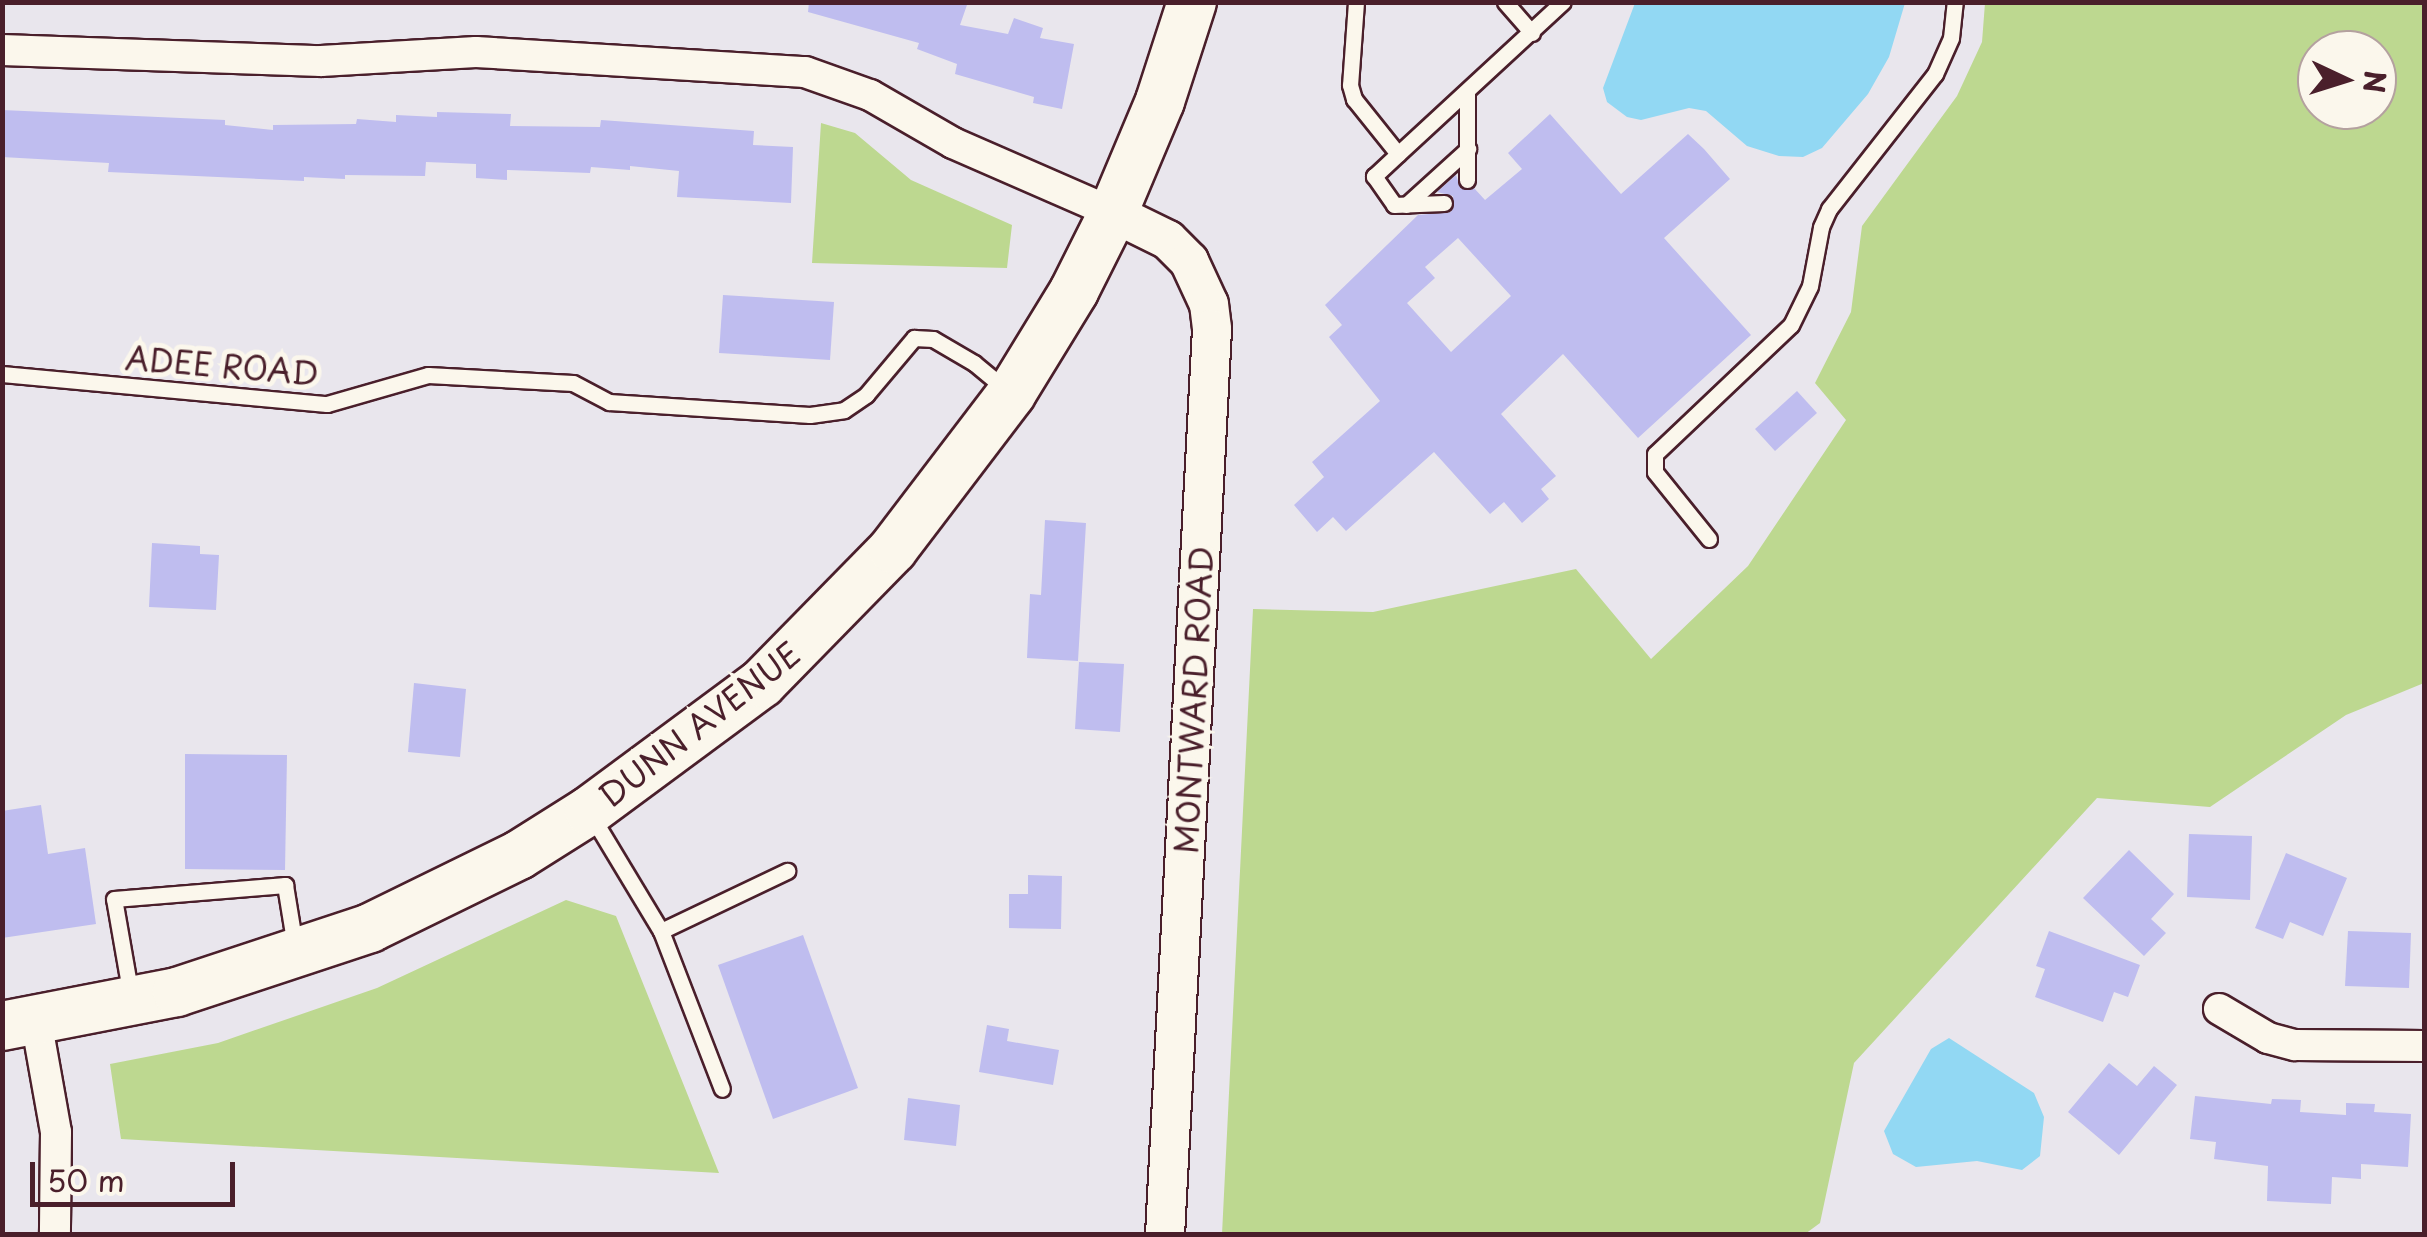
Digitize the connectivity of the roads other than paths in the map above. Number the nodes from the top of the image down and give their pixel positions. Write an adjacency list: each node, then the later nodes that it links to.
1 (1192, 2): 14 (main road, DUNN AVENUE)
2 (1356, 2): 10 (lane)
3 (1505, 2): 6 (lane)
4 (1563, 2): 6 (lane)
5 (1954, 2): 17 (lane)
6 (1532, 33): 8 (lane)
7 (2, 50): 14 (street)
8 (1467, 93): 9 (lane); 10 (lane)
9 (1468, 149): 11 (lane); 13 (lane)
10 (1398, 154): 13 (lane)
11 (1468, 180)
12 (1444, 204): 13 (lane)
13 (1406, 205)
14 (1114, 214): 16 (main road, DUNN AVENUE); 28 (street, MONTWARD ROAD)
15 (2, 374): 16 (lane, ADEE ROAD)
16 (1011, 394): 18 (main road, DUNN AVENUE)
17 (1708, 539)
18 (589, 812): 20 (lane); 21 (main road, DUNN AVENUE)
19 (787, 871): 20 (lane)
20 (661, 932): 26 (lane)
21 (296, 955): 22 (main road, DUNN AVENUE); 22 (lane)
22 (132, 1003): 24 (main road, DUNN AVENUE)
23 (2219, 1009): 25 (street)
24 (19, 1023): 27 (street)
25 (2424, 1046)
26 (722, 1089)
27 (54, 1234)
28 (1166, 1234)

